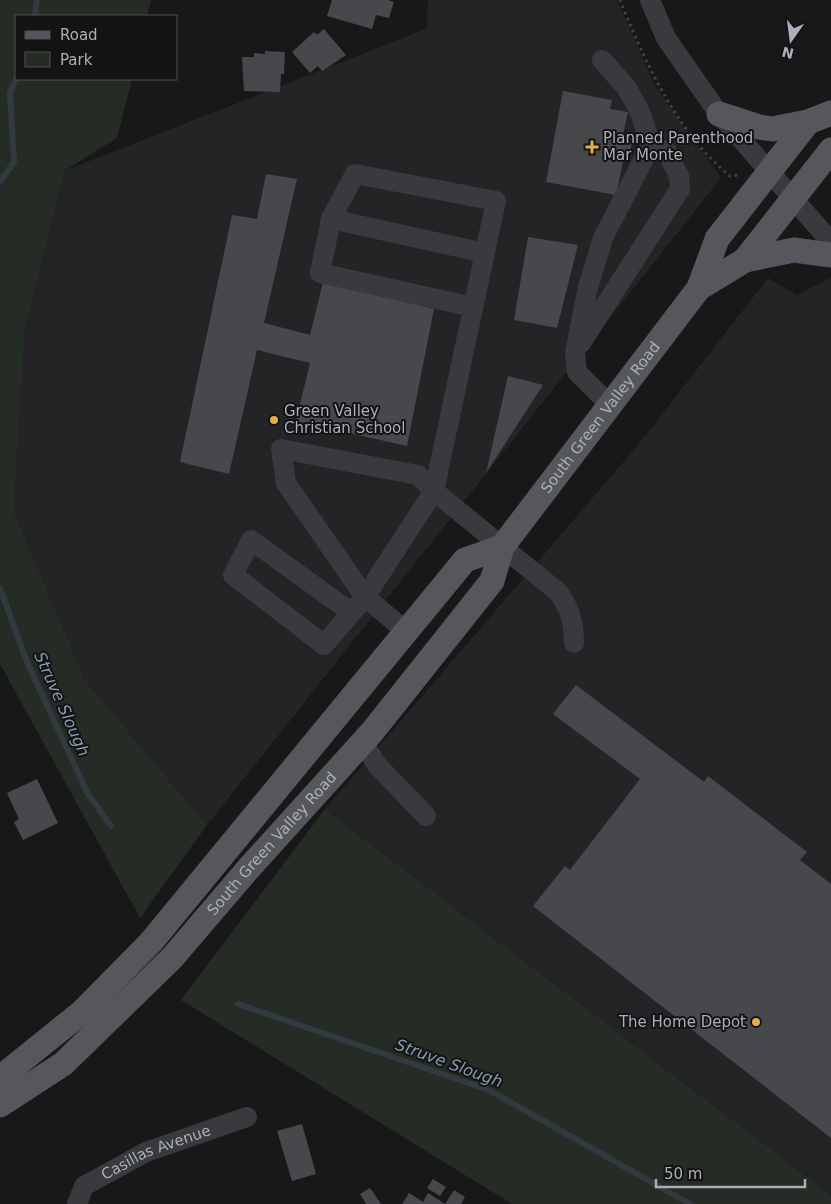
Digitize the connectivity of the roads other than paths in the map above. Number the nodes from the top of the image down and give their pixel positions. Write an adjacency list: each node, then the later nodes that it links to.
1 (650, 0): 4 (street)
2 (602, 60): 6 (street)
3 (831, 113): 5 (main road)
4 (719, 114): 5 (main road); 8 (street)
5 (808, 122): 8 (main road, South Green Valley Road)
6 (651, 145): 17 (street); 17 (street)
7 (831, 150): 9 (main road, South Green Valley Road)
8 (769, 172): 9 (street); 15 (main road, South Green Valley Road)
9 (792, 198): 11 (street); 14 (main road, South Green Valley Road)
10 (331, 219): 12 (street); 12 (street); 16 (street)
11 (831, 242)
12 (485, 253): 16 (street)
13 (831, 255): 14 (main road)
14 (745, 260): 15 (main road, South Green Valley Road)
15 (698, 288): 18 (main road, South Green Valley Road)
16 (473, 307): 19 (street)
17 (575, 353): 18 (street)
18 (610, 405): 20 (main road, South Green Valley Road)
19 (434, 491): 20 (street); 21 (street); 21 (street)
20 (502, 547): 23 (main road, South Green Valley Road); 24 (street); 25 (main road, South Green Valley Road)
21 (365, 597): 22 (street); 23 (street)
22 (352, 613): 22 (street)
23 (407, 632): 27 (main road, South Green Valley Road)
24 (574, 643)
25 (363, 742): 26 (street); 28 (main road, South Green Valley Road)
26 (426, 816)
27 (0, 1078)
28 (0, 1105)
29 (247, 1116): 30 (street, Casillas Avenue)
30 (77, 1204)

